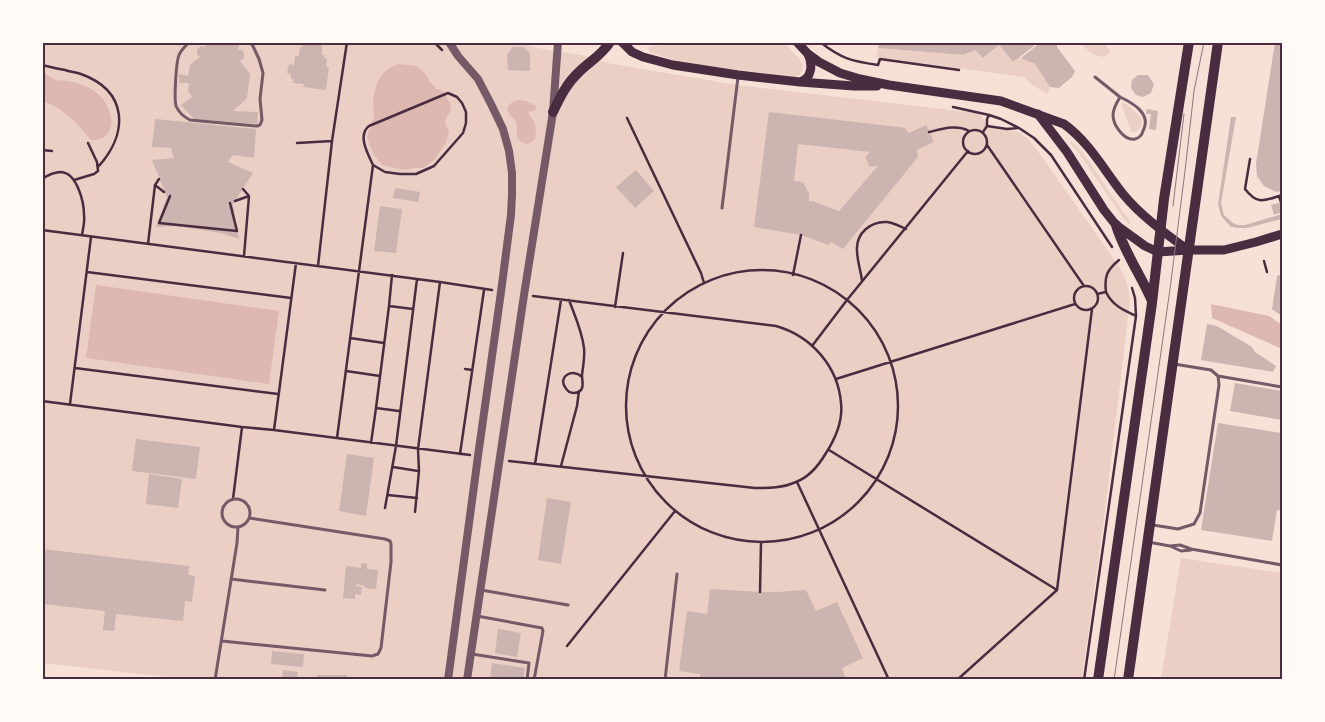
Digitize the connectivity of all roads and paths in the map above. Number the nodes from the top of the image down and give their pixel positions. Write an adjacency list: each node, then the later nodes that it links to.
1 (189, 42): 2 (lane)
2 (251, 42)
3 (347, 42): 32 (path)
4 (434, 42): 13 (path)
5 (449, 42): 85 (street)
6 (558, 42): 23 (street)
7 (610, 42): 23 (main road)
8 (622, 42): 17 (main road)
9 (797, 42): 14 (main road)
10 (820, 42): 16 (path)
11 (1189, 42): 58 (main road)
12 (1218, 42): 64 (main road)
13 (442, 50)
14 (808, 54): 19 (main road); 20 (main road)
15 (42, 64): 41 (path)
16 (959, 70)
17 (738, 75): 19 (main road); 54 (lane)
18 (1094, 77): 21 (lane)
19 (800, 82): 20 (main road)
20 (889, 85): 24 (main road)
21 (1120, 97): 21 (lane)
22 (953, 107): 25 (path)
23 (554, 112): 88 (street)
24 (1038, 114): 55 (main road); 58 (main road)
25 (989, 115): 27 (path); 28 (path)
26 (628, 118): 81 (path)
27 (988, 126): 28 (path); 31 (path)
28 (1019, 128): 65 (path)
29 (969, 131): 30 (path); 31 (path); 38 (path)
30 (929, 132)
31 (982, 132): 35 (path)
32 (332, 141): 33 (path); 72 (path)
33 (296, 142)
34 (88, 143): 41 (path)
35 (987, 145): 38 (path); 83 (path)
36 (42, 150): 37 (path)
37 (52, 151)
38 (968, 151): 56 (path)
39 (1250, 159): 50 (path)
40 (373, 165): 40 (path); 73 (path)
41 (98, 167): 44 (path)
42 (42, 179): 44 (path)
43 (160, 179): 45 (path)
44 (74, 180): 60 (path)
45 (154, 185): 47 (path); 63 (path)
46 (243, 189): 49 (path)
47 (164, 192)
48 (170, 196): 53 (path)
49 (249, 196): 51 (path); 68 (path)
50 (1281, 196): 52 (path)
51 (235, 201)
52 (1281, 202)
53 (230, 203)
54 (722, 208)
55 (1116, 225): 66 (main road); 93 (main road)
56 (906, 229): 80 (path); 80 (path)
57 (42, 230): 60 (path)
58 (1161, 230): 64 (main road); 66 (main road)
59 (1282, 234): 64 (main road)
60 (82, 235): 62 (path)
61 (801, 235): 76 (path)
62 (91, 237): 63 (path); 74 (path)
63 (148, 244): 68 (path)
64 (1188, 250): 66 (main road); 105 (main road)
65 (1115, 252)
66 (1158, 252): 93 (main road)
67 (623, 253): 96 (path)
68 (244, 256): 70 (path)
69 (1264, 261): 75 (path)
70 (296, 263): 72 (path); 89 (path)
71 (1122, 264): 86 (path)
72 (318, 266): 73 (path)
73 (359, 271): 77 (path); 101 (path)
74 (87, 272): 89 (path); 106 (path)
75 (1267, 272)
76 (793, 274): 81 (path); 92 (path)
77 (392, 275): 78 (path); 95 (path)
78 (417, 278): 79 (path); 97 (path)
79 (440, 282): 84 (path); 126 (path)
80 (862, 282): 92 (path)
81 (704, 283): 99 (path)
82 (1131, 284): 100 (path)
83 (1084, 286): 87 (path); 94 (path)
84 (484, 289): 85 (path); 108 (path)
85 (501, 292): 129 (street)
86 (1106, 292): 87 (path); 100 (path)
87 (1097, 294): 98 (path)
88 (524, 295): 90 (path); 130 (street)
89 (291, 298): 116 (path)
90 (561, 300): 91 (path); 131 (path)
91 (569, 300): 96 (path); 112 (path)
92 (847, 300): 103 (path); 104 (path)
93 (1152, 303): 171 (main road)
94 (1075, 304): 98 (path); 104 (path)
95 (389, 306): 97 (path); 102 (path)
96 (615, 307): 99 (path)
97 (413, 309): 120 (path)
98 (1092, 309): 155 (path)
99 (663, 312): 103 (path); 135 (path)
100 (1136, 316): 170 (path)
101 (350, 338): 102 (path); 109 (path)
102 (384, 343): 110 (path)
103 (812, 346): 113 (path)
104 (891, 362): 113 (path); 136 (path)
105 (1172, 364): 111 (lane); 145 (main road)
106 (75, 368): 116 (path); 118 (path)
107 (465, 369): 108 (path)
108 (472, 370): 128 (path)
109 (346, 371): 110 (path); 123 (path)
110 (380, 376): 119 (path)
111 (1218, 376): 114 (lane); 145 (lane)
112 (582, 377): 115 (path); 115 (path)
113 (836, 379): 127 (path)
114 (1282, 387)
115 (579, 391): 132 (path)
116 (278, 394): 122 (path)
117 (42, 401): 118 (path)
118 (70, 405): 121 (path)
119 (376, 408): 120 (path); 124 (path)
120 (400, 411): 125 (path)
121 (242, 427): 122 (path); 140 (path)
122 (274, 430): 123 (path)
123 (337, 438): 124 (path)
124 (371, 442): 125 (path)
125 (396, 446): 126 (path); 133 (path)
126 (418, 448): 128 (path); 134 (path)
127 (829, 450): 136 (path); 137 (path)
128 (460, 454): 129 (path)
129 (478, 456): 163 (street)
130 (500, 459): 131 (path); 154 (street)
131 (535, 464): 132 (path)
132 (562, 466): 135 (path)
133 (393, 467): 134 (path); 138 (path)
134 (419, 471): 139 (path)
135 (645, 476): 137 (path); 142 (path)
136 (877, 480): 147 (path); 155 (path)
137 (796, 482): 147 (path)
138 (388, 495): 139 (path); 141 (path)
139 (417, 498): 143 (path)
140 (233, 499): 144 (lane); 146 (lane)
141 (385, 508)
142 (675, 511): 148 (path); 160 (path)
143 (415, 512)
144 (249, 518): 146 (lane); 159 (lane)
145 (1150, 524): 149 (main road)
146 (238, 527): 152 (lane)
147 (820, 530): 148 (path); 168 (path)
148 (761, 542): 156 (path)
149 (1148, 542): 150 (lane); 172 (main road)
150 (1282, 565)
151 (677, 574): 167 (lane)
152 (231, 578): 153 (lane); 159 (lane)
153 (325, 590)
154 (480, 590): 157 (lane); 158 (street)
155 (1057, 590): 169 (path)
156 (760, 592)
157 (568, 606)
158 (476, 616): 161 (street); 166 (lane)
159 (222, 640): 162 (lane)
160 (567, 646)
161 (470, 654): 164 (street); 165 (lane)
162 (215, 680)
163 (448, 680)
164 (467, 680)
165 (527, 680)
166 (534, 680)
167 (665, 680)
168 (889, 680)
169 (957, 680)
170 (1084, 680)
171 (1098, 680)
172 (1128, 680)

